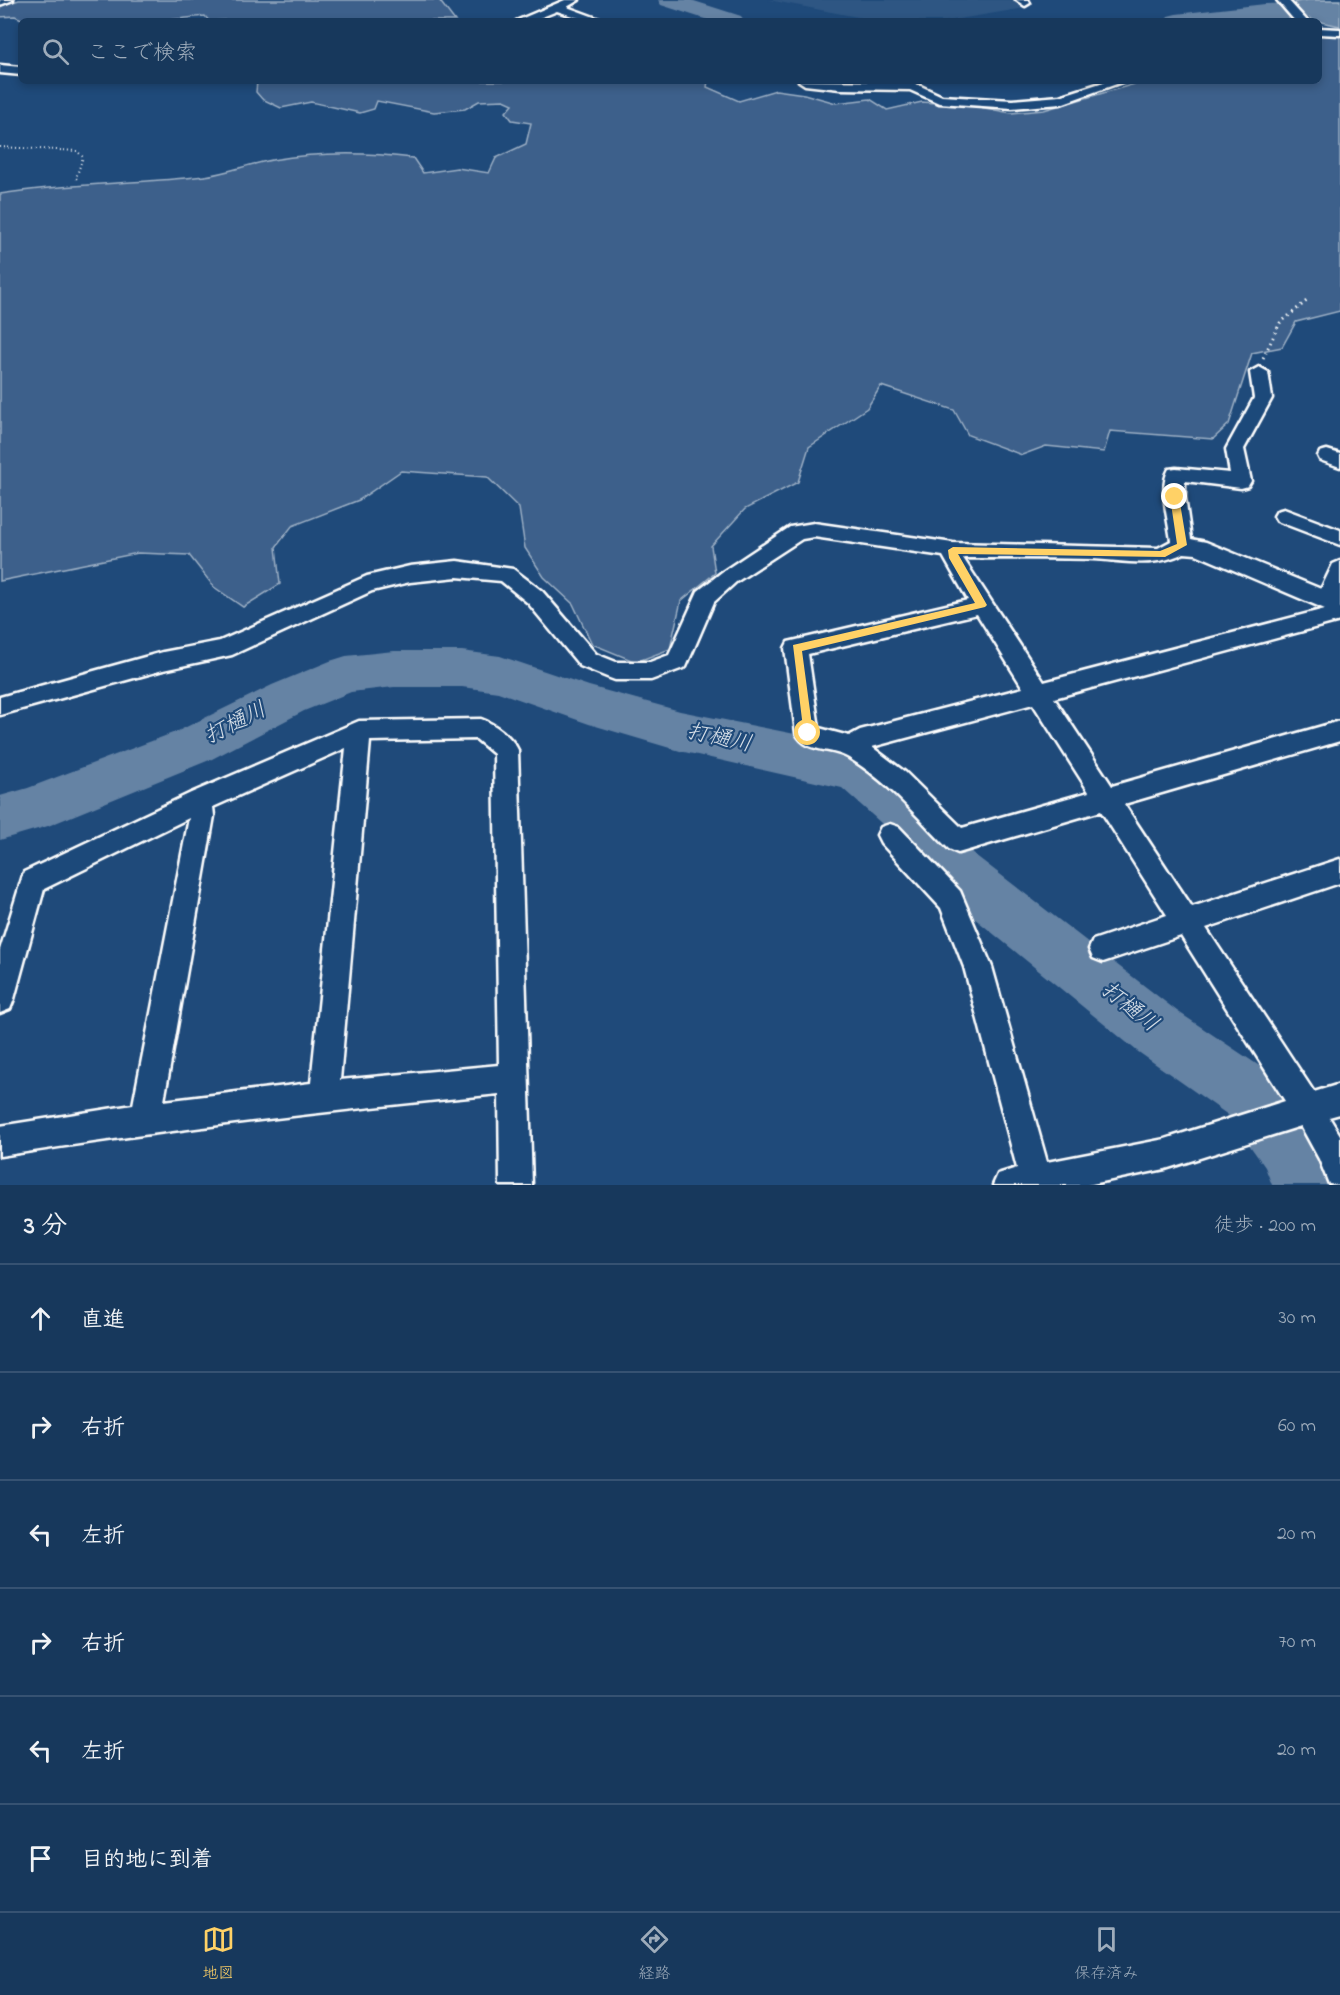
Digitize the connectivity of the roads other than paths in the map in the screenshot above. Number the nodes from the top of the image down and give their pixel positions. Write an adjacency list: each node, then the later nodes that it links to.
1 (8, 0): 4 (street)
2 (574, 0): 5 (street)
3 (1282, 0): 8 (street)
4 (0, 2)
5 (557, 7): 6 (street); 7 (street)
6 (530, 18)
7 (590, 18)
8 (1297, 18)
9 (1322, 31): 10 (street)
10 (1340, 32)
11 (0, 69): 12 (street)
12 (18, 71)
13 (831, 84): 14 (street)
14 (1110, 84)
15 (1258, 372): 18 (street)
16 (1284, 516): 17 (street)
17 (1340, 538)
18 (1182, 545): 19 (street); 21 (street)
19 (953, 550): 22 (street); 24 (street)
20 (1340, 569): 21 (street)
21 (1336, 604): 23 (street)
22 (982, 605): 23 (street); 27 (street)
23 (1039, 694): 27 (street); 28 (street)
24 (0, 706)
25 (359, 731): 29 (street); 35 (street); 36 (street)
26 (1340, 731): 28 (street)
27 (854, 748): 28 (street)
28 (1107, 799): 32 (street)
29 (200, 801): 34 (street); 39 (street)
30 (890, 835): 42 (street)
31 (1340, 871): 32 (street)
32 (1186, 922): 33 (street); 38 (street)
33 (1103, 949)
34 (0, 999)
35 (514, 1078): 36 (street); 43 (street)
36 (324, 1096): 39 (street)
37 (1340, 1099): 38 (street)
38 (1299, 1113): 41 (street); 42 (street)
39 (146, 1118): 40 (street)
40 (0, 1141)
41 (1340, 1173)
42 (1023, 1182)
43 (516, 1185)

